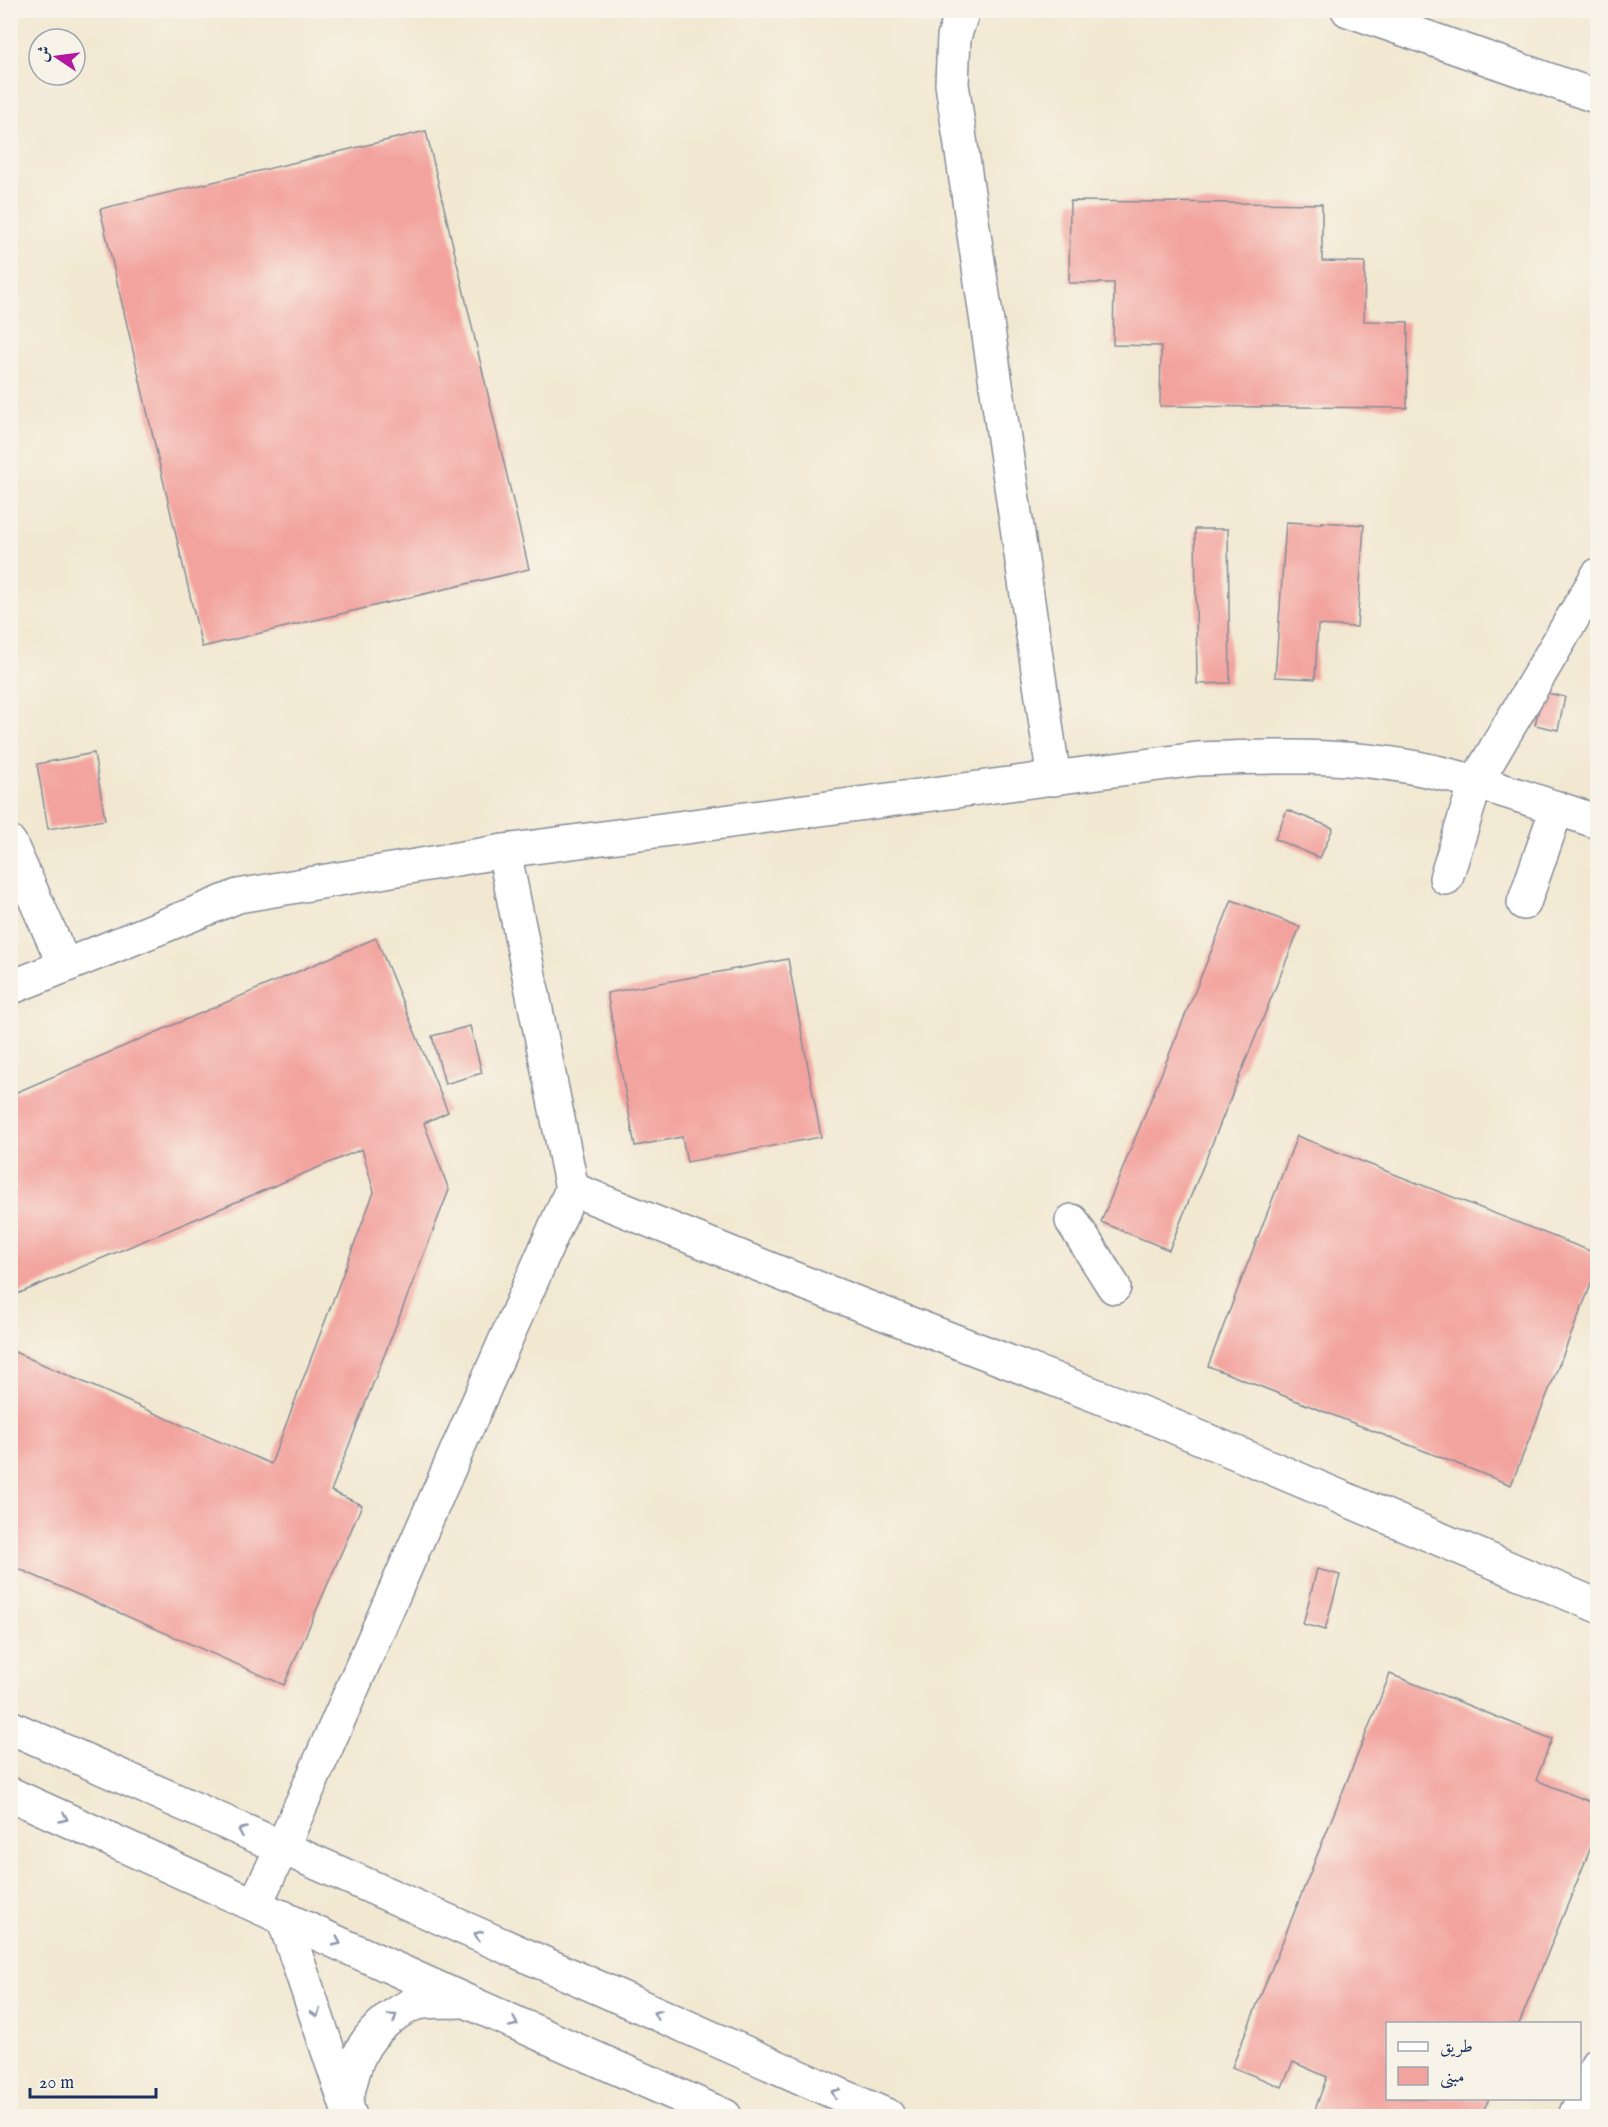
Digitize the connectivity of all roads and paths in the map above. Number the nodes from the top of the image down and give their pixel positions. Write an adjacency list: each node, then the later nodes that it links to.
1 (963, 10): 5 (street)
2 (1348, 10): 3 (street)
3 (1598, 97)
4 (1598, 575): 6 (street)
5 (1054, 779): 6 (street); 10 (street)
6 (1476, 783): 7 (street); 11 (street)
7 (1557, 808): 8 (street); 12 (street)
8 (1598, 822)
9 (10, 843): 13 (street)
10 (504, 851): 13 (street); 15 (street)
11 (1446, 878)
12 (1524, 903)
13 (65, 966): 14 (street)
14 (10, 988)
15 (572, 1189): 18 (street); 21 (street)
16 (1072, 1221): 17 (street)
17 (1113, 1287)
18 (1598, 1606)
19 (10, 1727): 21 (street, one-way to 19)
20 (10, 1794): 22 (street, one-way to 22)
21 (282, 1848): 22 (street); 27 (street, one-way to 21)
22 (269, 1911): 23 (street, one-way to 23); 25 (street, one-way to 25)
23 (466, 2001): 25 (street, one-way to 23); 26 (street, one-way to 26)
24 (1598, 2063): 28 (street)
25 (348, 2109)
26 (725, 2116)
27 (888, 2116)
28 (1575, 2116)

